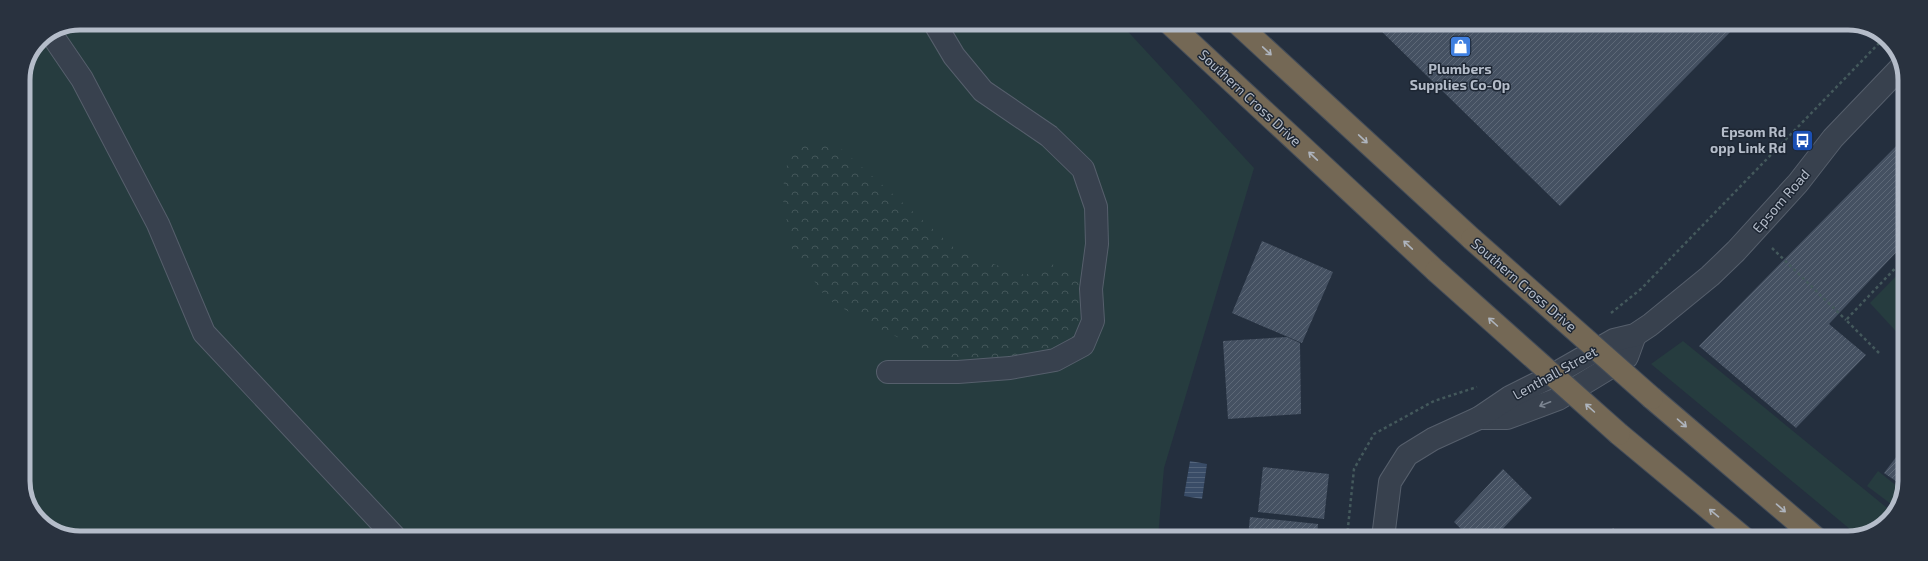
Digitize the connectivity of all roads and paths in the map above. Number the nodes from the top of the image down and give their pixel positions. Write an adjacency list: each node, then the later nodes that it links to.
1 (939, 30): 13 (street)
2 (1176, 30): 16 (highway, Southern Cross Drive, one-way to 2, bridge)
3 (1245, 30): 17 (highway, Southern Cross Drive, one-way to 17, bridge)
4 (54, 37): 14 (street)
5 (1881, 42): 9 (path)
6 (1897, 71): 11 (street, Epsom Road)
7 (1771, 246): 10 (path)
8 (1898, 265): 10 (path)
9 (1608, 316)
10 (1846, 320): 12 (path)
11 (1642, 330): 15 (street, Lenthall Street)
12 (1879, 353)
13 (888, 372)
14 (389, 531)
15 (1384, 531)
16 (1736, 531)
17 (1808, 531)

